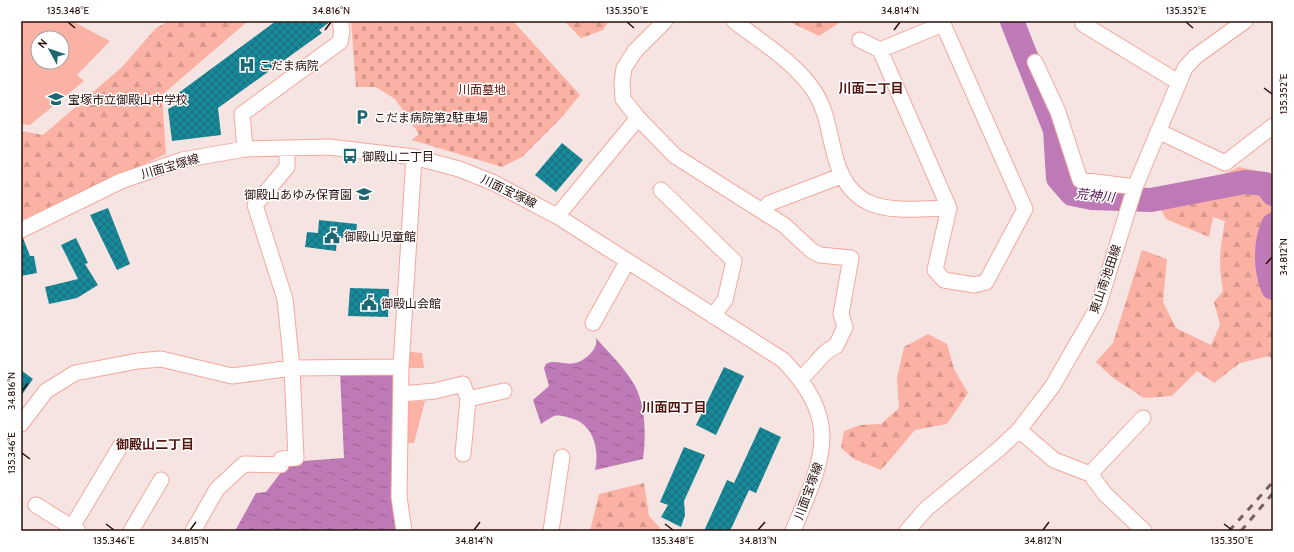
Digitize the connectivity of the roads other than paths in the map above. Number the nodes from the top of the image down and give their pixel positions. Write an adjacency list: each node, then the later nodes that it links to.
1 (340, 21): 14 (street)
2 (665, 21): 10 (street)
3 (734, 21): 16 (street)
4 (1246, 21): 9 (street, 東山南池田線)
5 (1083, 24): 9 (street)
6 (860, 40): 7 (street)
7 (880, 50): 19 (street); 19 (street)
8 (1036, 62): 18 (street)
9 (1178, 82): 12 (street, 東山南池田線)
10 (638, 118): 20 (street); 21 (street)
11 (1273, 126): 12 (street)
12 (1158, 131): 18 (street, 東山南池田線)
13 (287, 148): 14 (street, 川面宝塚線); 15 (street, 川面宝塚線); 27 (street)
14 (245, 150): 22 (street, 川面宝塚線)
15 (414, 157): 21 (street, 川面宝塚線); 26 (street)
16 (841, 176): 19 (street); 20 (street)
17 (660, 190): 24 (street)
18 (1134, 190): 34 (street, 東山南池田線)
19 (949, 208)
20 (762, 210): 28 (street)
21 (557, 216): 23 (street, 川面宝塚線)
22 (21, 230)
23 (627, 262): 24 (street, 川面宝塚線); 25 (street)
24 (712, 316): 28 (street, 川面宝塚線)
25 (593, 323)
26 (401, 367): 27 (street); 30 (street)
27 (292, 368): 33 (street); 43 (street)
28 (801, 378): 46 (street, 川面宝塚線)
29 (504, 391): 31 (street)
30 (401, 394): 31 (street); 44 (street)
31 (468, 399): 36 (street)
32 (1143, 418): 38 (street)
33 (21, 424)
34 (1019, 430): 38 (street); 47 (street, 東山南池田線)
35 (122, 445): 41 (street)
36 (463, 454)
37 (562, 457): 45 (street)
38 (1090, 474): 48 (street)
39 (161, 480): 42 (street)
40 (36, 505): 41 (street)
41 (75, 529)
42 (131, 531)
43 (193, 531)
44 (404, 531)
45 (551, 531)
46 (793, 531)
47 (907, 531)
48 (1144, 531)

